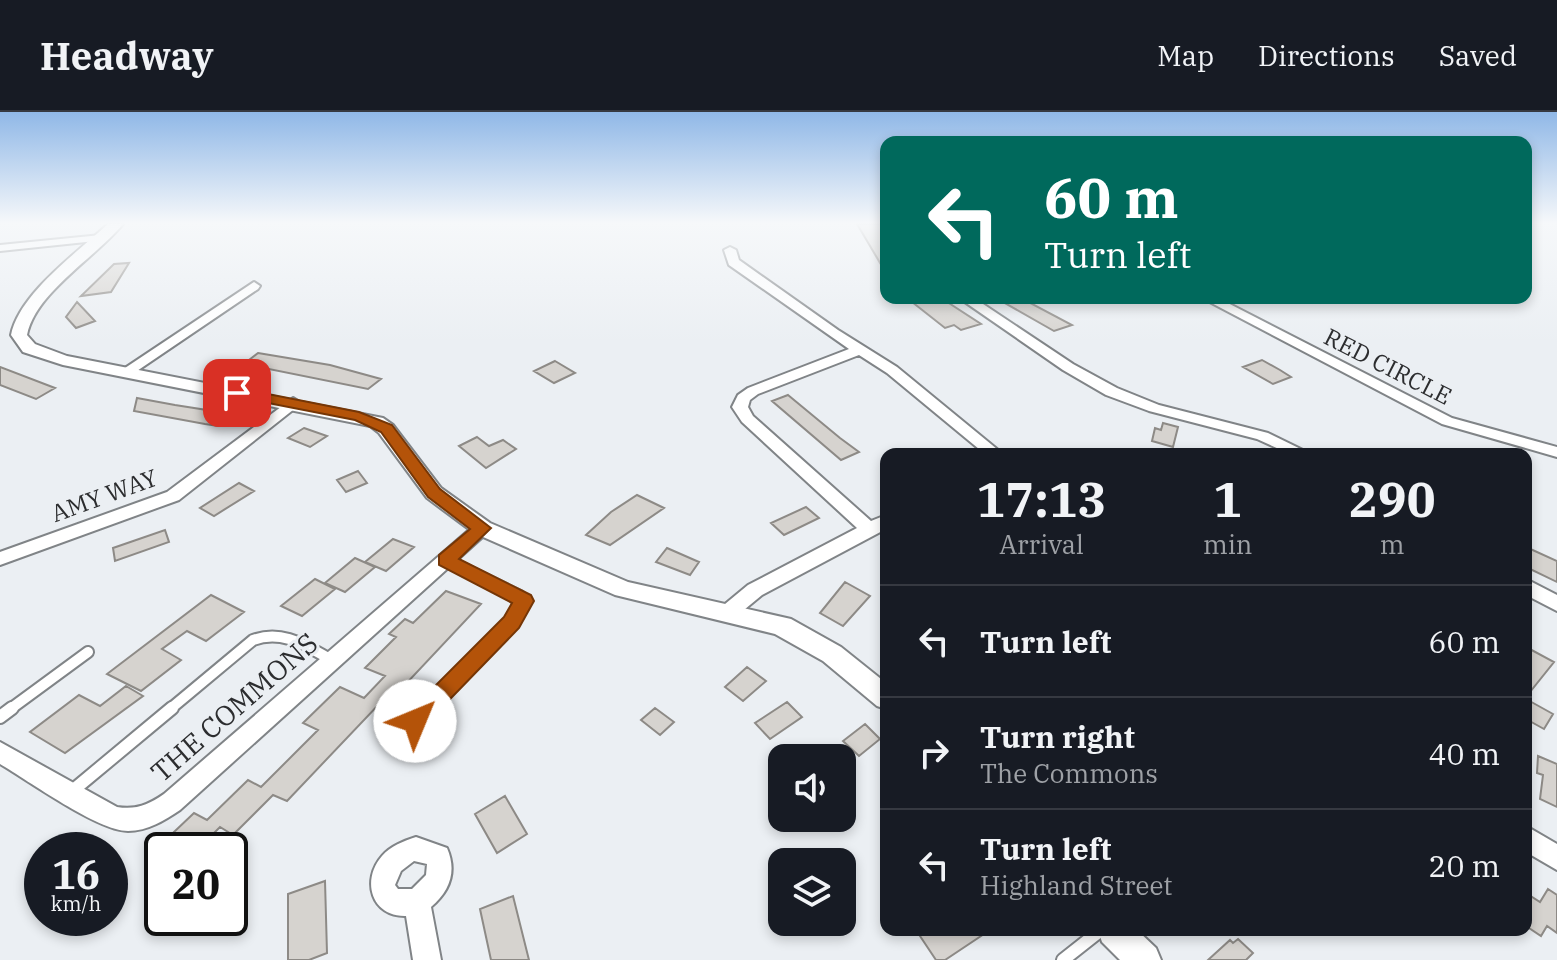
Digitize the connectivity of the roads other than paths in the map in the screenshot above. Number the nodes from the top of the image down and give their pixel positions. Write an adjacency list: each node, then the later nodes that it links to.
1 (76, 264): 7 (street)
2 (735, 264): 6 (street)
3 (254, 286): 7 (street)
4 (974, 304): 10 (street)
5 (1220, 304): 11 (street, RED CIRCLE)
6 (860, 350): 9 (street); 12 (street)
7 (126, 372): 8 (street)
8 (293, 403): 13 (street); 14 (street, AMY WAY)
9 (988, 448)
10 (1289, 448)
11 (1557, 452)
12 (877, 525): 18 (street)
13 (482, 528): 15 (street, THE COMMONS); 18 (street)
14 (0, 559)
15 (446, 560): 20 (street, THE COMMONS); 23 (lane)
16 (1532, 589): 17 (street)
17 (1557, 604)
18 (726, 614): 21 (street)
19 (88, 652): 22 (lane)
20 (332, 660): 25 (lane); 25 (street, THE COMMONS)
21 (880, 693)
22 (0, 717)
23 (415, 721)
24 (0, 752): 25 (street, THE COMMONS)
25 (70, 793)
26 (1532, 842): 27 (street)
27 (1557, 858)
28 (417, 901): 31 (street)
29 (1093, 936): 32 (lane)
30 (1120, 936): 33 (street)
31 (427, 960)
32 (1063, 960)
33 (1144, 960)

